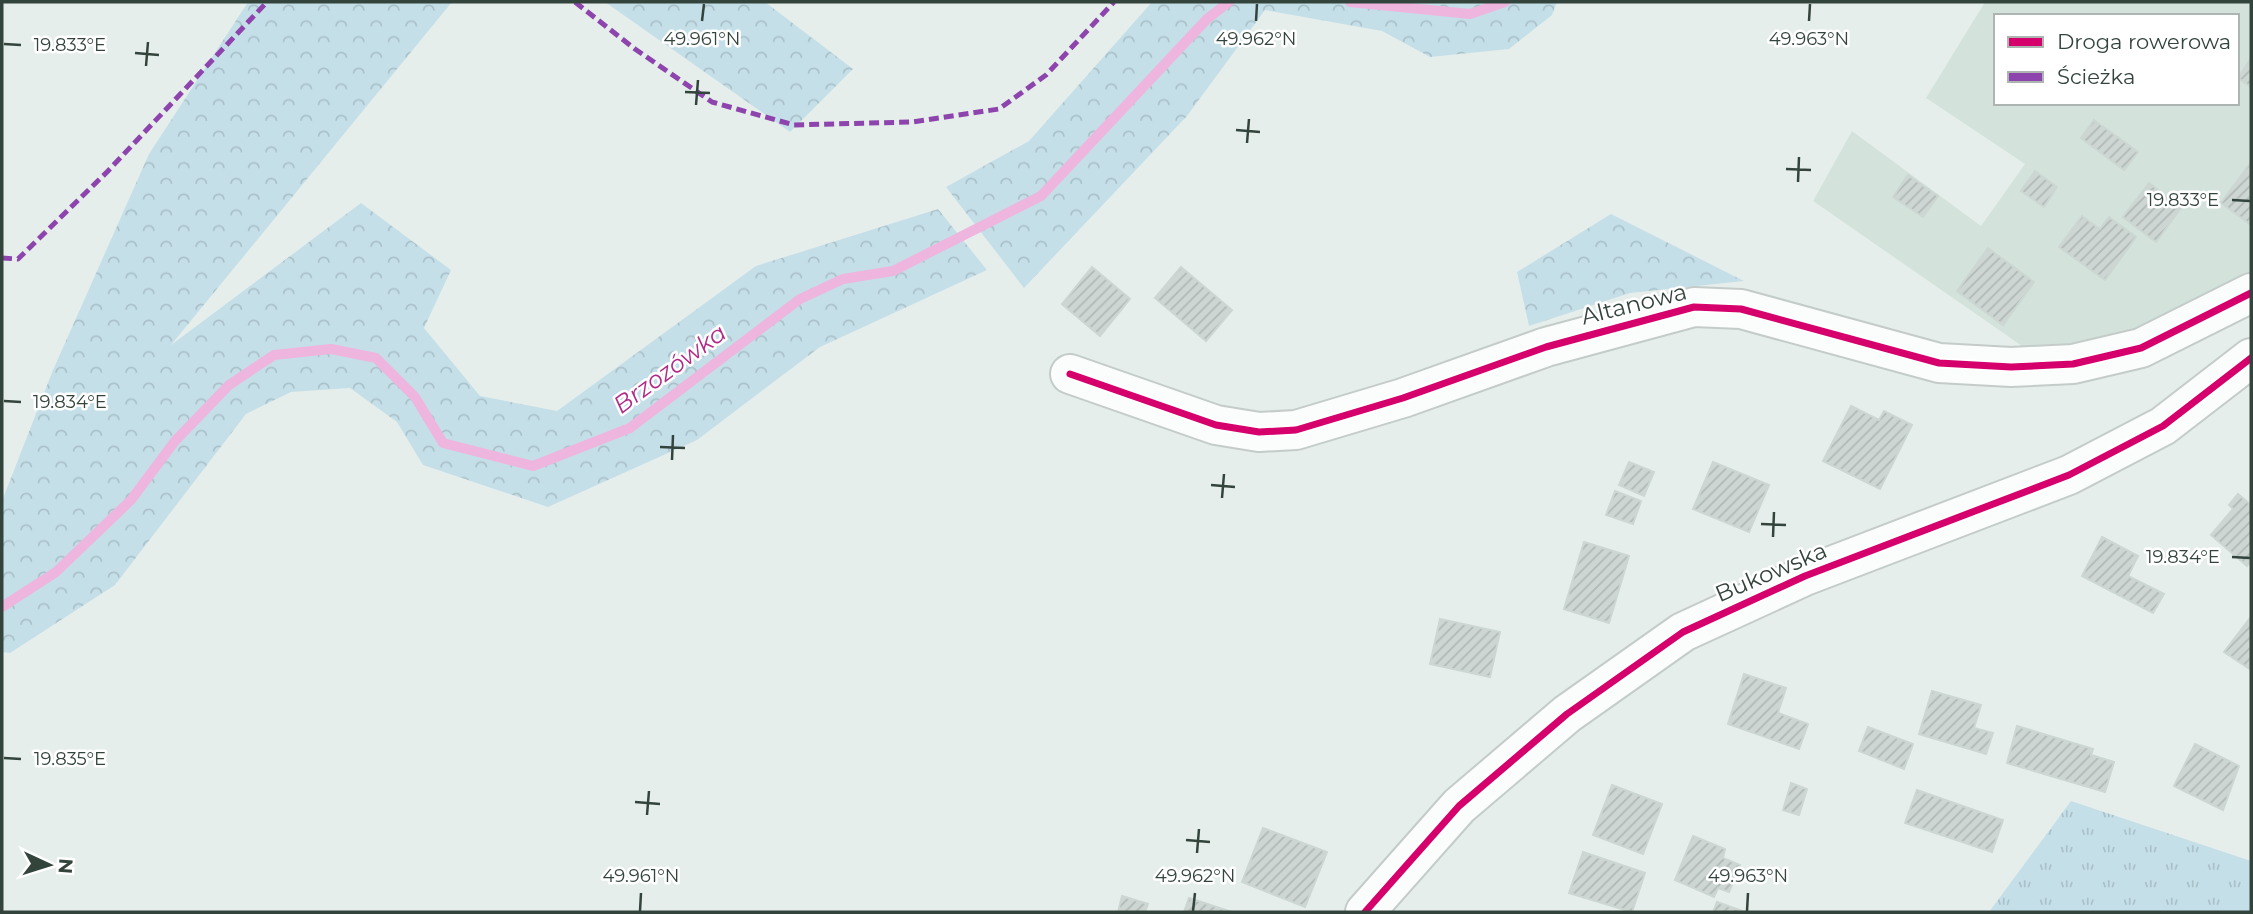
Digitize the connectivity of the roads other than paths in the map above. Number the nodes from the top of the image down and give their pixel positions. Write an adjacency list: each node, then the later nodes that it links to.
1 (2251, 293): 3 (street, Altanowa)
2 (2251, 358): 4 (street, Bukowska)
3 (1070, 374)
4 (1365, 912)

